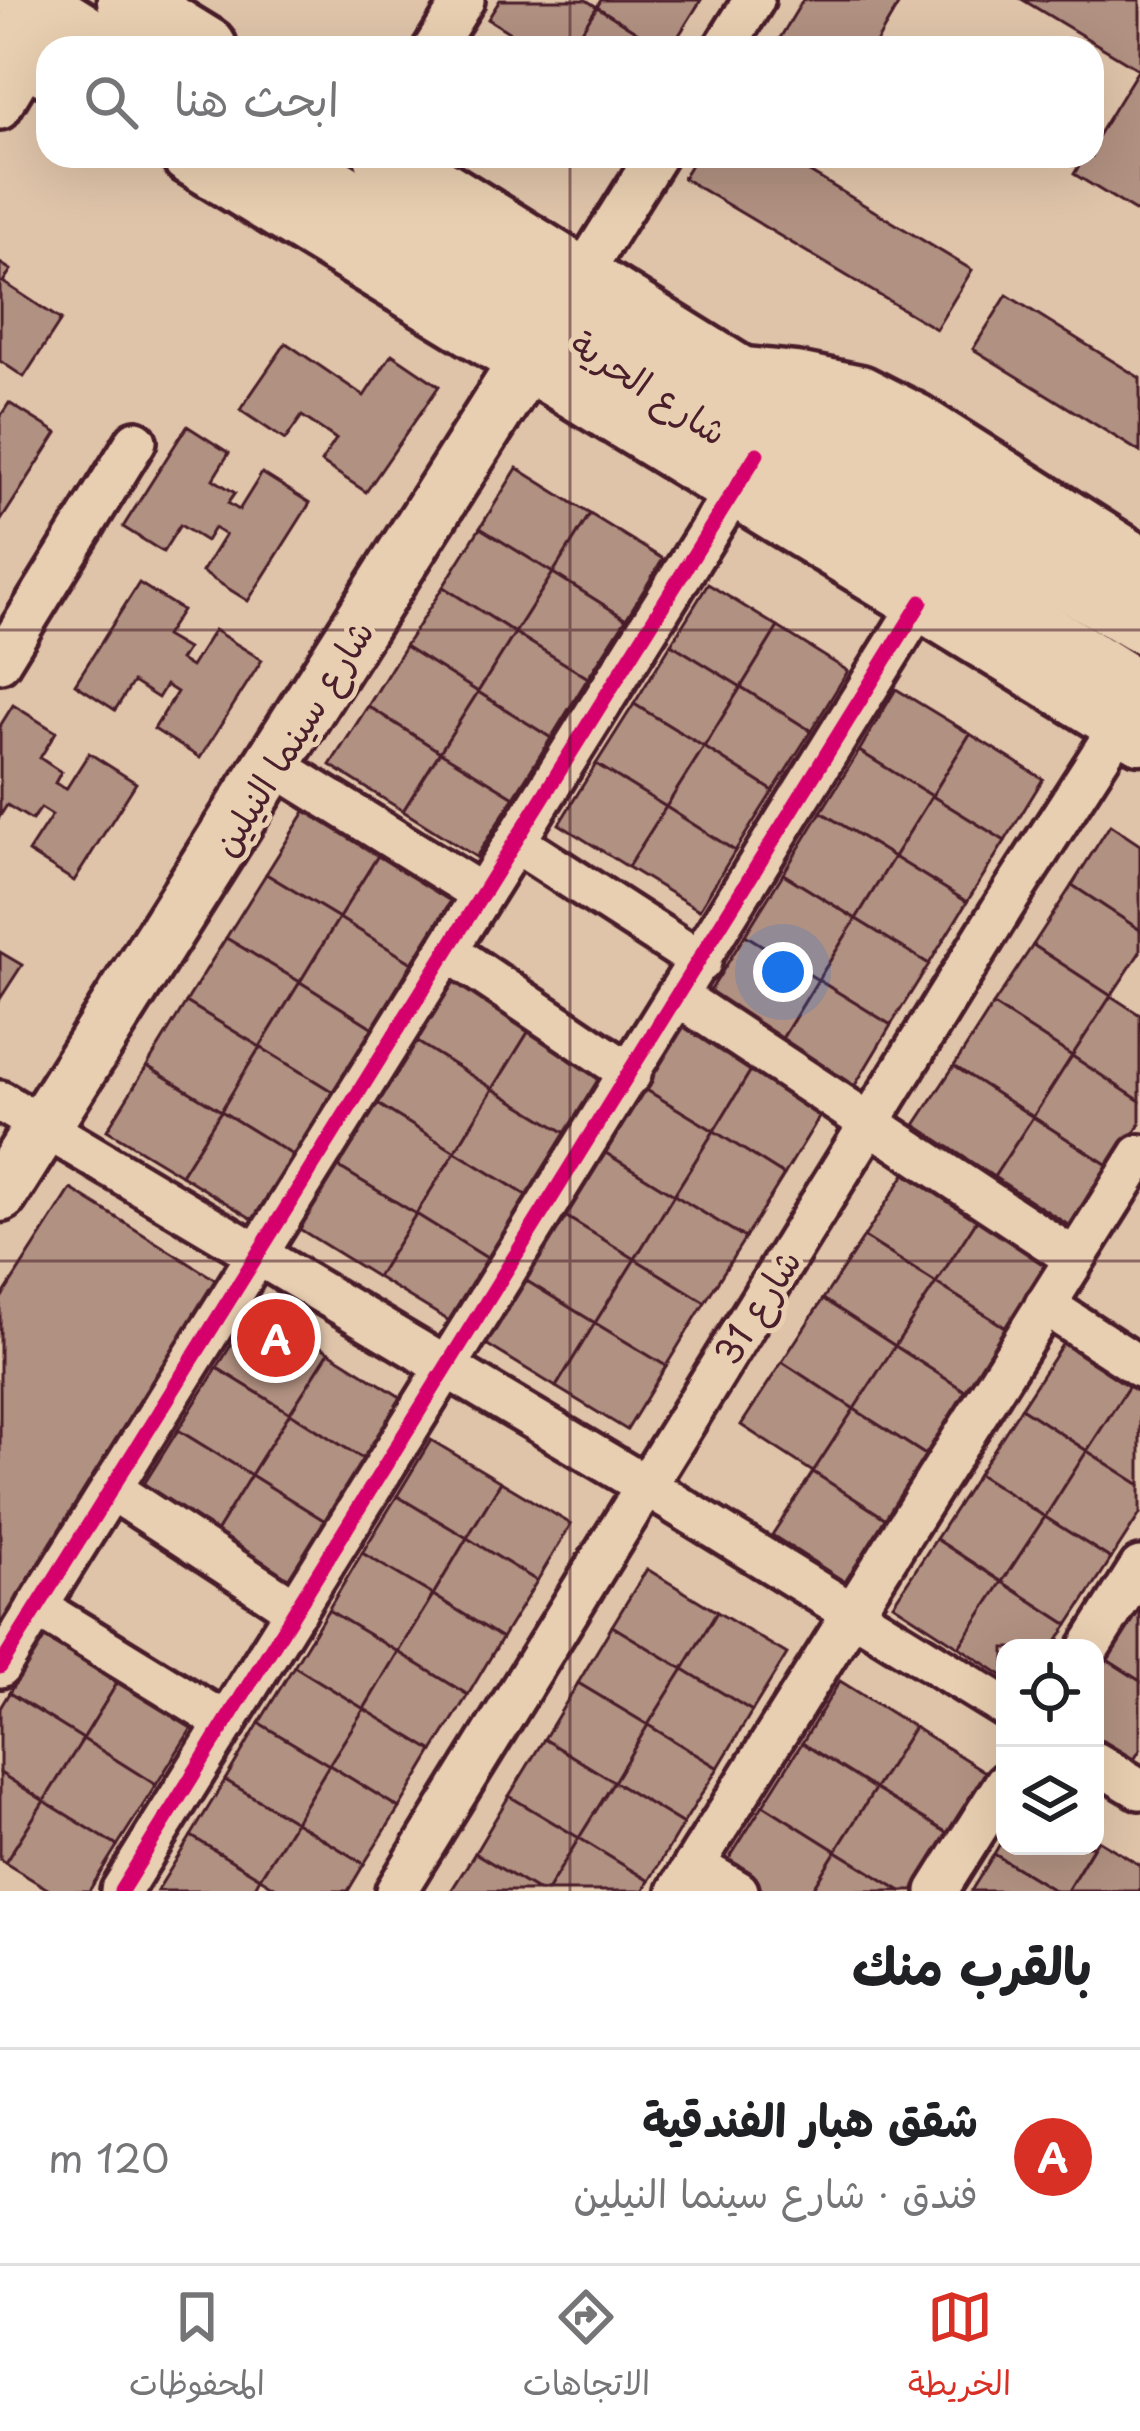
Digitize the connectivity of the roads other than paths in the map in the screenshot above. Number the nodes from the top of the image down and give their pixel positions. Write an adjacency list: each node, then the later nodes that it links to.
1 (28, 0): 6 (main road)
2 (128, 0): 5 (main road)
3 (464, 0): 7 (street)
4 (754, 0): 8 (street)
5 (202, 35)
6 (86, 36)
7 (442, 36)
8 (732, 36)
9 (26, 57): 10 (street)
10 (0, 109)
11 (214, 168): 15 (street)
12 (301, 168): 15 (main road, شارع الحرية)
13 (397, 168): 15 (main road, شارع الحرية)
14 (648, 168): 15 (street)
15 (552, 321): 16 (main road, شارع الحرية); 18 (main road, شارع الحرية); 24 (street, شارع سينما النيلين)
16 (735, 374): 19 (street); 21 (main road, شارع الحرية)
17 (136, 441): 22 (street)
18 (746, 472): 20 (street); 23 (main road, شارع الحرية); 25 (street)
19 (1140, 564)
20 (921, 602): 23 (street); 28 (street)
21 (1140, 622)
22 (0, 662)
23 (1134, 718): 32 (street, شارع 31)
24 (274, 764): 26 (street); 31 (street, شارع سينما النيلين)
25 (515, 842): 26 (street); 28 (street)
26 (482, 894): 27 (street)
27 (448, 951): 30 (street); 36 (street)
28 (700, 962): 29 (street)
29 (679, 997): 30 (street); 32 (street)
30 (631, 1074): 40 (street)
31 (21, 1114): 34 (street, شارع سينما النيلين); 36 (street)
32 (871, 1121): 37 (street); 41 (street, شارع 31)
33 (1140, 1154): 35 (street)
34 (0, 1194)
35 (1124, 1217): 37 (street)
36 (260, 1254): 40 (street); 42 (street)
37 (1074, 1258): 38 (street)
38 (1045, 1305): 39 (street); 46 (street)
39 (1140, 1367)
40 (448, 1368): 41 (street); 45 (street)
41 (646, 1486): 46 (street); 56 (street, شارع 31)
42 (111, 1490): 44 (street); 45 (street)
43 (1140, 1567): 47 (street)
44 (37, 1607): 48 (street); 50 (street)
45 (296, 1610): 50 (street)
46 (852, 1614): 49 (street); 54 (street)
47 (1095, 1639)
48 (0, 1667)
49 (996, 1702)
50 (226, 1723): 55 (street)
51 (1104, 1768): 52 (street)
52 (1140, 1790)
53 (996, 1798): 58 (street)
54 (686, 1878): 57 (street)
55 (121, 1891)
56 (396, 1891)
57 (738, 1891)
58 (938, 1891)

